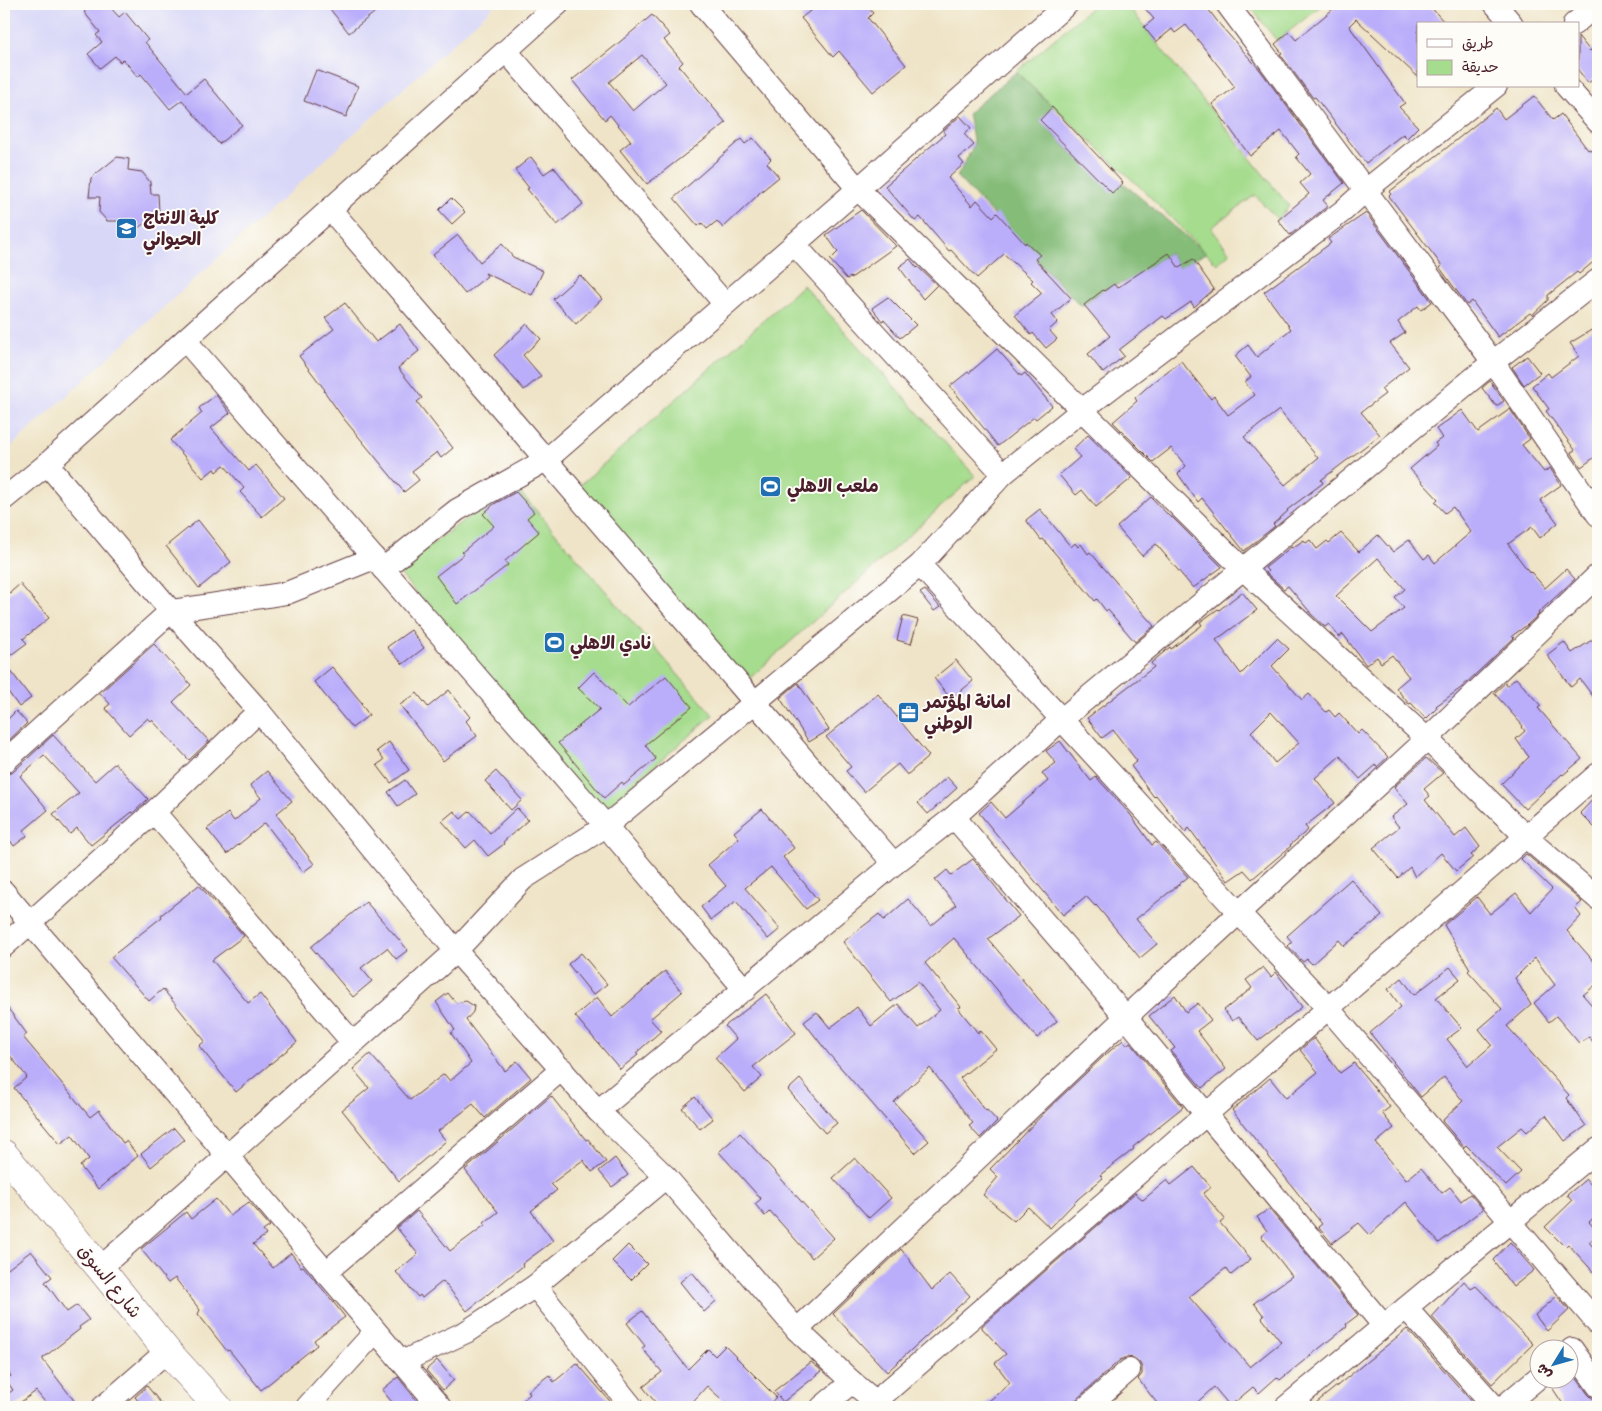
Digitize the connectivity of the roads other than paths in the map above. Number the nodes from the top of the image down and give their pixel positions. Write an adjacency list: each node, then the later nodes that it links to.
1 (558, 4): 9 (street)
2 (701, 4): 13 (street)
3 (1068, 4): 13 (street)
4 (1227, 4): 14 (street)
5 (1496, 4): 7 (street)
6 (1598, 4): 8 (street)
7 (1510, 22)
8 (1576, 22)
9 (506, 51): 15 (street); 18 (street)
10 (1494, 88): 14 (street)
11 (1568, 88): 12 (street)
12 (1598, 122)
13 (858, 189): 16 (street); 21 (street)
14 (1366, 190): 20 (street); 21 (street)
15 (330, 209): 19 (street); 22 (street)
16 (794, 244): 18 (street); 24 (street)
17 (1598, 280): 20 (street)
18 (725, 304): 22 (street)
19 (185, 340): 23 (street); 27 (street)
20 (1493, 362): 26 (street); 29 (street)
21 (1082, 410): 24 (street); 29 (street)
22 (546, 460): 27 (street); 32 (street)
23 (47, 464): 25 (street); 31 (street)
24 (1003, 474): 28 (street)
25 (4, 499)
26 (1598, 515)
27 (378, 563): 31 (street); 40 (street)
28 (920, 565): 32 (street); 34 (street)
29 (1243, 569): 34 (street); 35 (street)
30 (1598, 575): 35 (street)
31 (171, 611): 33 (street); 36 (street)
32 (755, 703): 40 (street); 42 (street)
33 (259, 711): 38 (street); 48 (street)
34 (1062, 719): 39 (street); 45 (street)
35 (1427, 739): 41 (street); 45 (street)
36 (4, 762)
37 (1598, 774): 41 (street)
38 (154, 812): 46 (street); 52 (street)
39 (954, 818): 42 (street); 51 (street)
40 (606, 826): 48 (street); 49 (street)
41 (1526, 837): 44 (street); 50 (street)
42 (894, 864): 49 (street)
43 (4, 892): 46 (street)
44 (1598, 899)
45 (1239, 914): 50 (street); 51 (street)
46 (30, 923): 47 (street); 58 (street)
47 (4, 946)
48 (456, 951): 52 (street); 53 (street)
49 (745, 990): 54 (street)
50 (1328, 1008): 55 (street); 60 (street)
51 (1126, 1017): 55 (street); 67 (street)
52 (353, 1043): 58 (street)
53 (562, 1070): 54 (street); 62 (street)
54 (598, 1111): 59 (street)
55 (1206, 1114): 66 (street); 77 (street)
56 (1598, 1150): 60 (street)
57 (4, 1154): 61 (street, شارع السوق)
58 (227, 1156): 61 (street); 62 (street)
59 (666, 1177): 63 (street); 67 (street)
60 (1510, 1222): 64 (street); 65 (street)
61 (100, 1268): 70 (street, شارع السوق)
62 (326, 1273): 68 (street)
63 (535, 1286): 71 (street); 83 (street)
64 (1406, 1308): 66 (street); 86 (street)
65 (1598, 1325): 69 (street)
66 (1384, 1326): 85 (street)
67 (796, 1330): 74 (street)
68 (375, 1332): 71 (street); 81 (street)
69 (1580, 1342)
70 (167, 1351): 79 (street); 80 (street, شارع السوق)
71 (402, 1362): 82 (street)
72 (1580, 1362): 76 (street)
73 (1130, 1370): 78 (street)
74 (852, 1382): 77 (street); 84 (street)
75 (1530, 1384): 87 (street)
76 (1598, 1386)
77 (879, 1404)
78 (1092, 1406)
79 (103, 1407)
80 (218, 1407)
81 (308, 1407)
82 (440, 1407)
83 (632, 1407)
84 (822, 1407)
85 (1286, 1407)
86 (1495, 1407)
87 (1503, 1407)

